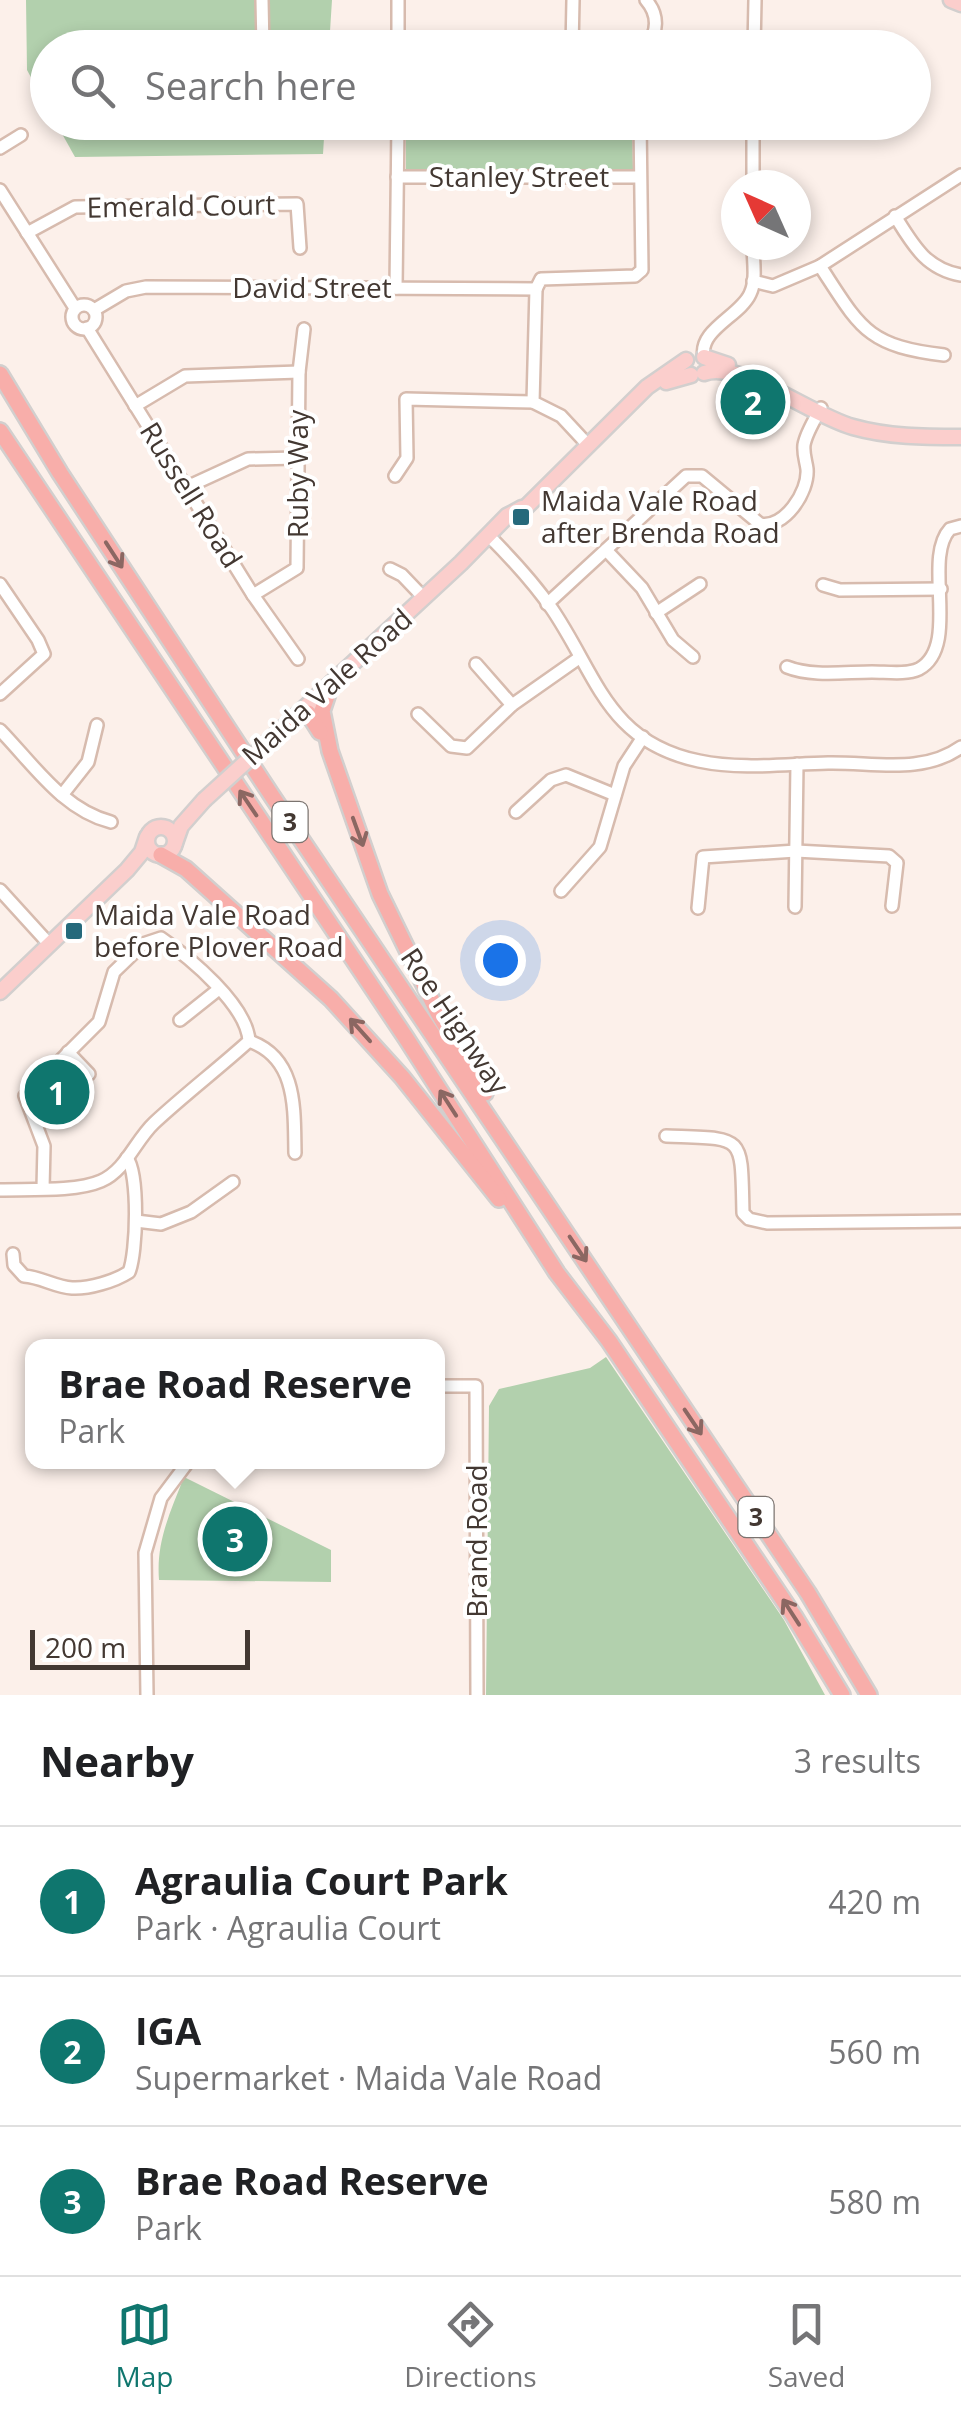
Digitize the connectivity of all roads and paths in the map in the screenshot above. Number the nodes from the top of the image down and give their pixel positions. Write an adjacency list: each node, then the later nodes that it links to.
1 (262, 0): 8 (street)
2 (398, 0): 9 (street)
3 (573, 0): 10 (street)
4 (646, 0): 11 (street)
5 (754, 0): 12 (street)
6 (951, 0): 7 (main road)
7 (961, 4)
8 (263, 30)
9 (398, 30)
10 (572, 30)
11 (655, 30)
12 (754, 30)
13 (21, 136): 17 (street)
14 (398, 140): 20 (street)
15 (640, 140): 21 (street)
16 (753, 140): 18 (street)
17 (0, 148)
18 (753, 170)
19 (961, 176): 23 (street)
20 (398, 177): 21 (street, Stanley Street); 30 (street)
21 (640, 177): 31 (street, David Street)
22 (0, 190): 24 (street)
23 (896, 216): 27 (street); 28 (street)
24 (27, 233): 25 (street, Emerald Court); 32 (street)
25 (300, 248)
26 (754, 260): 29 (street)
27 (820, 266): 29 (street); 36 (street)
28 (961, 275)
29 (754, 281): 37 (street)
30 (396, 288): 31 (street, David Street); 33 (street, David Street)
31 (536, 289): 41 (street)
32 (76, 308): 33 (street); 34 (street)
33 (94, 310): 34 (street)
34 (88, 328): 42 (street, Russell Road)
35 (304, 329): 39 (street, Ruby Way)
36 (944, 355)
37 (697, 363): 43 (main road); 46 (main road, Maida Vale Road)
38 (0, 365): 48 (highway)
39 (298, 372): 42 (street); 47 (street, Ruby Way)
40 (0, 374): 48 (highway, Roe Highway / 3)
41 (533, 402): 46 (street); 49 (street)
42 (135, 406): 50 (street, Russell Road)
43 (819, 411): 45 (main road); 53 (street)
44 (0, 431): 111 (highway, Roe Highway / 3, one-way to 44)
45 (961, 436)
46 (588, 445): 52 (main road, Maida Vale Road)
47 (297, 458): 50 (street); 59 (street, Ruby Way)
48 (60, 473): 104 (highway, Roe Highway / 3, one-way to 104)
49 (395, 476)
50 (187, 487): 59 (street, Russell Road)
51 (961, 526): 58 (street)
52 (488, 539): 60 (main road, Maida Vale Road); 61 (street)
53 (606, 550): 61 (street); 62 (street)
54 (390, 569): 60 (street)
55 (0, 584): 69 (street)
56 (700, 584): 62 (street)
57 (823, 585): 58 (street)
58 (942, 589): 67 (street)
59 (254, 594): 65 (street, Russell Road)
60 (424, 598): 68 (main road, Maida Vale Road)
61 (547, 604): 64 (street)
62 (656, 614): 63 (street)
63 (693, 657)
64 (579, 658): 70 (street); 75 (street)
65 (298, 659)
66 (476, 664): 70 (street)
67 (787, 668)
68 (331, 684): 72 (main road, Maida Vale Road); 77 (highway)
69 (0, 694)
70 (512, 704): 71 (street)
71 (418, 714)
72 (292, 720): 77 (highway); 81 (main road, Maida Vale Road, bridge)
73 (98, 725): 79 (street)
74 (0, 730): 79 (street)
75 (643, 738): 78 (street); 80 (street)
76 (961, 747): 78 (street)
77 (330, 750): 104 (highway, one-way to 104)
78 (797, 764): 86 (street)
79 (62, 795): 83 (street)
80 (615, 795): 82 (street); 88 (street)
81 (199, 805): 84 (main road, Maida Vale Road); 85 (main road, Maida Vale Road)
82 (516, 812)
83 (111, 822)
84 (152, 832): 85 (main road); 87 (main road); 90 (main road, Maida Vale Road)
85 (176, 843): 87 (main road)
86 (796, 851): 91 (street); 92 (street); 93 (street)
87 (160, 855): 90 (main road, Maida Vale Road); 111 (highway, one-way to 87)
88 (561, 891)
89 (0, 894): 94 (street)
90 (102, 896): 94 (main road, Maida Vale Road)
91 (892, 906)
92 (795, 907)
93 (698, 908)
94 (48, 947): 96 (main road, Maida Vale Road)
95 (220, 989): 97 (street); 98 (street); 99 (street)
96 (0, 992)
97 (180, 1020)
98 (249, 1041): 102 (street); 103 (street)
99 (68, 1052): 100 (street); 106 (street)
100 (90, 1074)
101 (666, 1136): 109 (street)
102 (295, 1153)
103 (127, 1158): 106 (street); 108 (street)
104 (524, 1168): 117 (highway, Roe Highway / 3, one-way to 117)
105 (233, 1182): 108 (street)
106 (43, 1188): 107 (street)
107 (0, 1190)
108 (136, 1221): 110 (street)
109 (961, 1221)
110 (13, 1254)
111 (557, 1273): 116 (highway, Roe Highway / 3, one-way to 111)
112 (445, 1386): 115 (street, Brand Road)
113 (183, 1469): 114 (street)
114 (148, 1695)
115 (477, 1695)
116 (842, 1695)
117 (869, 1695)

